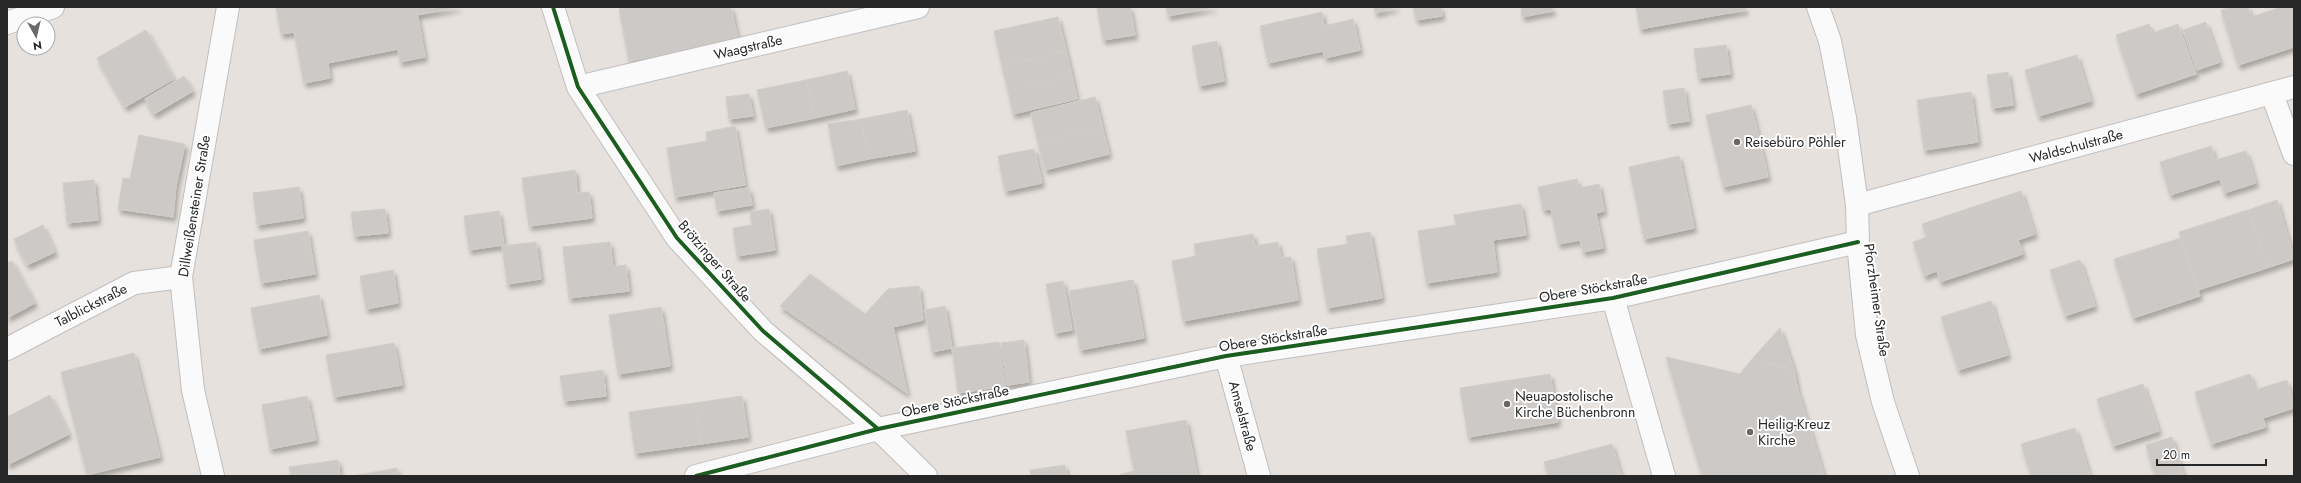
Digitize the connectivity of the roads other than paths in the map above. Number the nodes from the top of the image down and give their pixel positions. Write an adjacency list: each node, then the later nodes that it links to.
1 (53, 7): 6 (street)
2 (228, 7): 13 (street, Dillweißensteiner Straße)
3 (553, 7): 7 (street, Brötzinger Straße)
4 (918, 7): 7 (street, Waagstraße)
5 (1818, 7): 11 (street, Pforzheimer Straße)
6 (7, 23)
7 (578, 87): 17 (street, Brötzinger Straße)
8 (2294, 87): 9 (street, Waldschulstraße)
9 (2272, 94): 10 (street); 11 (street, Waldschulstraße)
10 (2294, 154)
11 (1857, 205): 12 (street, Pforzheimer Straße)
12 (1858, 242): 14 (street, Obere Stöckstraße); 23 (street, Pforzheimer Straße)
13 (180, 277): 15 (street, Talblickstraße); 18 (street, Dillweißensteiner Straße)
14 (1613, 298): 16 (street, Obere Stöckstraße); 22 (street)
15 (7, 349)
16 (1226, 356): 17 (street, Obere Stöckstraße); 21 (street, Amselstraße)
17 (878, 429): 19 (street, Obere Stöckstraße); 20 (street, Brötzinger Straße)
18 (213, 476)
19 (696, 476)
20 (926, 476)
21 (1259, 476)
22 (1664, 476)
23 (1908, 476)

